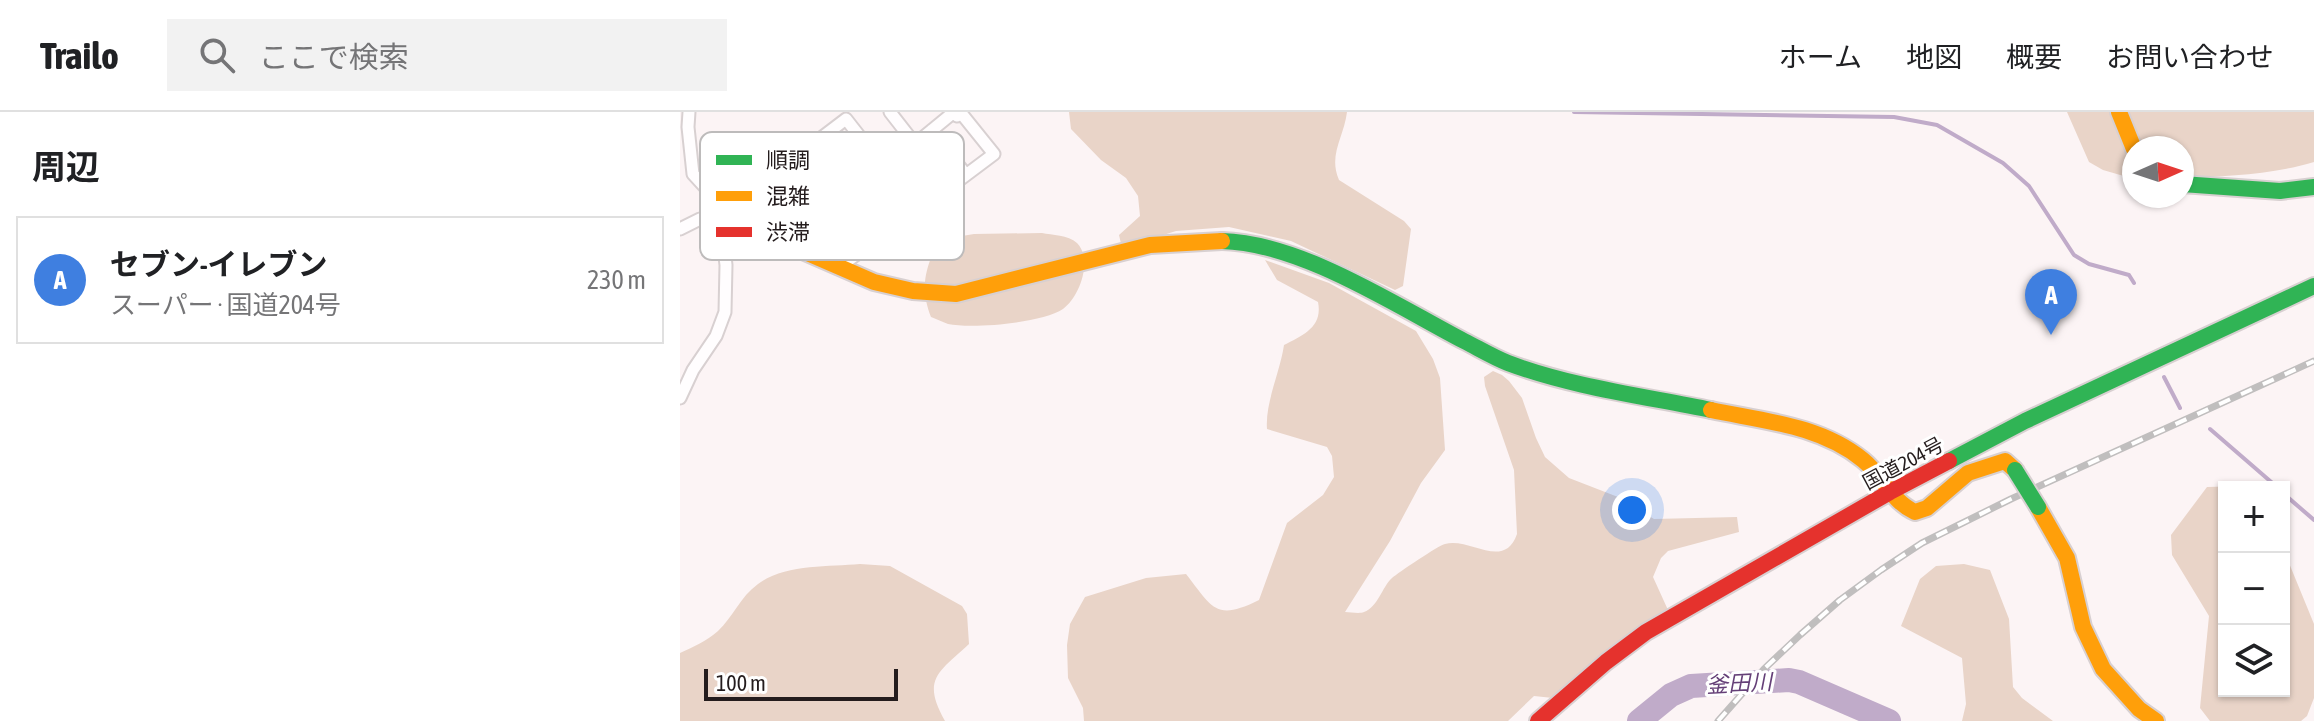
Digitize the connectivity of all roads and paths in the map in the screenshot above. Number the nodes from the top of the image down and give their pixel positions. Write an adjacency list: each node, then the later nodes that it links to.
1 (689, 112): 14 (street)
2 (890, 112): 9 (street)
3 (954, 112): 6 (street); 13 (street)
4 (2119, 112): 11 (main road)
5 (838, 117): 7 (street); 8 (street)
6 (932, 130): 10 (street)
7 (820, 132)
8 (856, 132)
9 (906, 132)
10 (930, 132)
11 (2129, 136)
12 (964, 172): 13 (street)
13 (966, 175)
14 (700, 182)
15 (2194, 185): 16 (main road)
16 (2314, 187)
17 (700, 219): 18 (street)
18 (680, 229)
19 (725, 260): 24 (street)
20 (823, 260): 22 (main road)
21 (849, 260): 22 (street)
22 (839, 267): 25 (main road)
23 (2314, 286): 25 (main road, 国道204号)
24 (680, 398)
25 (1890, 492): 26 (main road, 国道204号); 27 (main road, bridge)
26 (1538, 721)
27 (2156, 721)

